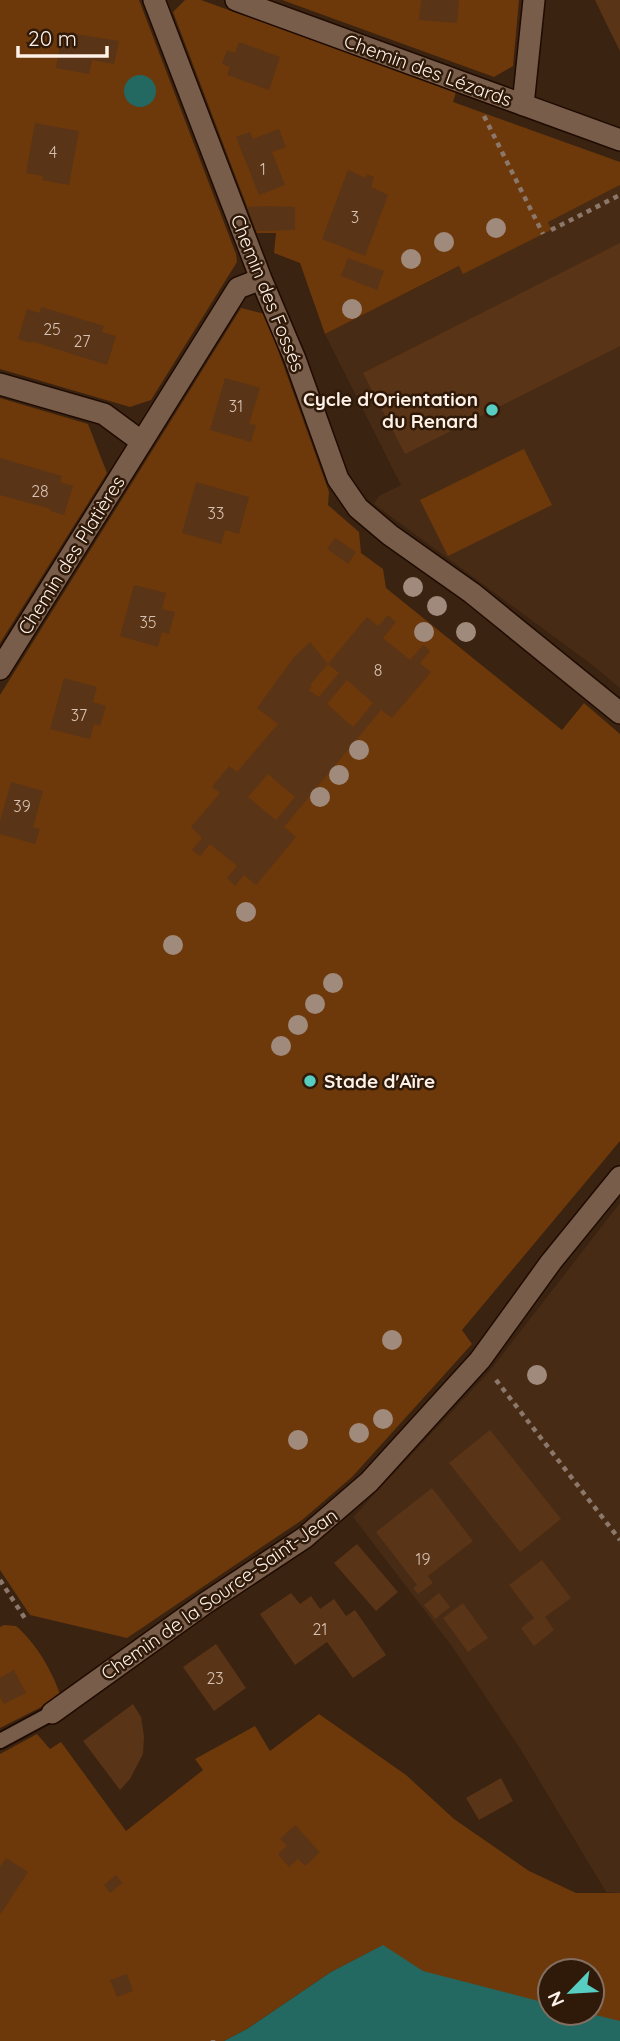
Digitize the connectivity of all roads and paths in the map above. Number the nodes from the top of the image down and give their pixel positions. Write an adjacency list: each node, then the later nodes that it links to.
1 (154, 0): 10 (street, Chemin des Fossés)
2 (236, 0): 4 (street, Chemin des Lézards)
3 (534, 0): 4 (street)
4 (523, 105): 6 (street, Chemin des Lézards)
5 (479, 107): 9 (path)
6 (620, 140)
7 (620, 195): 8 (path)
8 (551, 230)
9 (543, 234)
10 (261, 279): 12 (street, Chemin des Platières); 14 (street, Chemin des Fossés)
11 (0, 384): 12 (street)
12 (142, 442): 13 (street, Chemin des Platières)
13 (0, 669)
14 (620, 713)
15 (620, 1177): 16 (street, Chemin de la Source-Saint-Jean)
16 (480, 1360): 17 (path); 20 (street, Chemin de la Source-Saint-Jean)
17 (620, 1540)
18 (0, 1580): 19 (path)
19 (26, 1620)
20 (52, 1713): 21 (lane)
21 (0, 1741)

